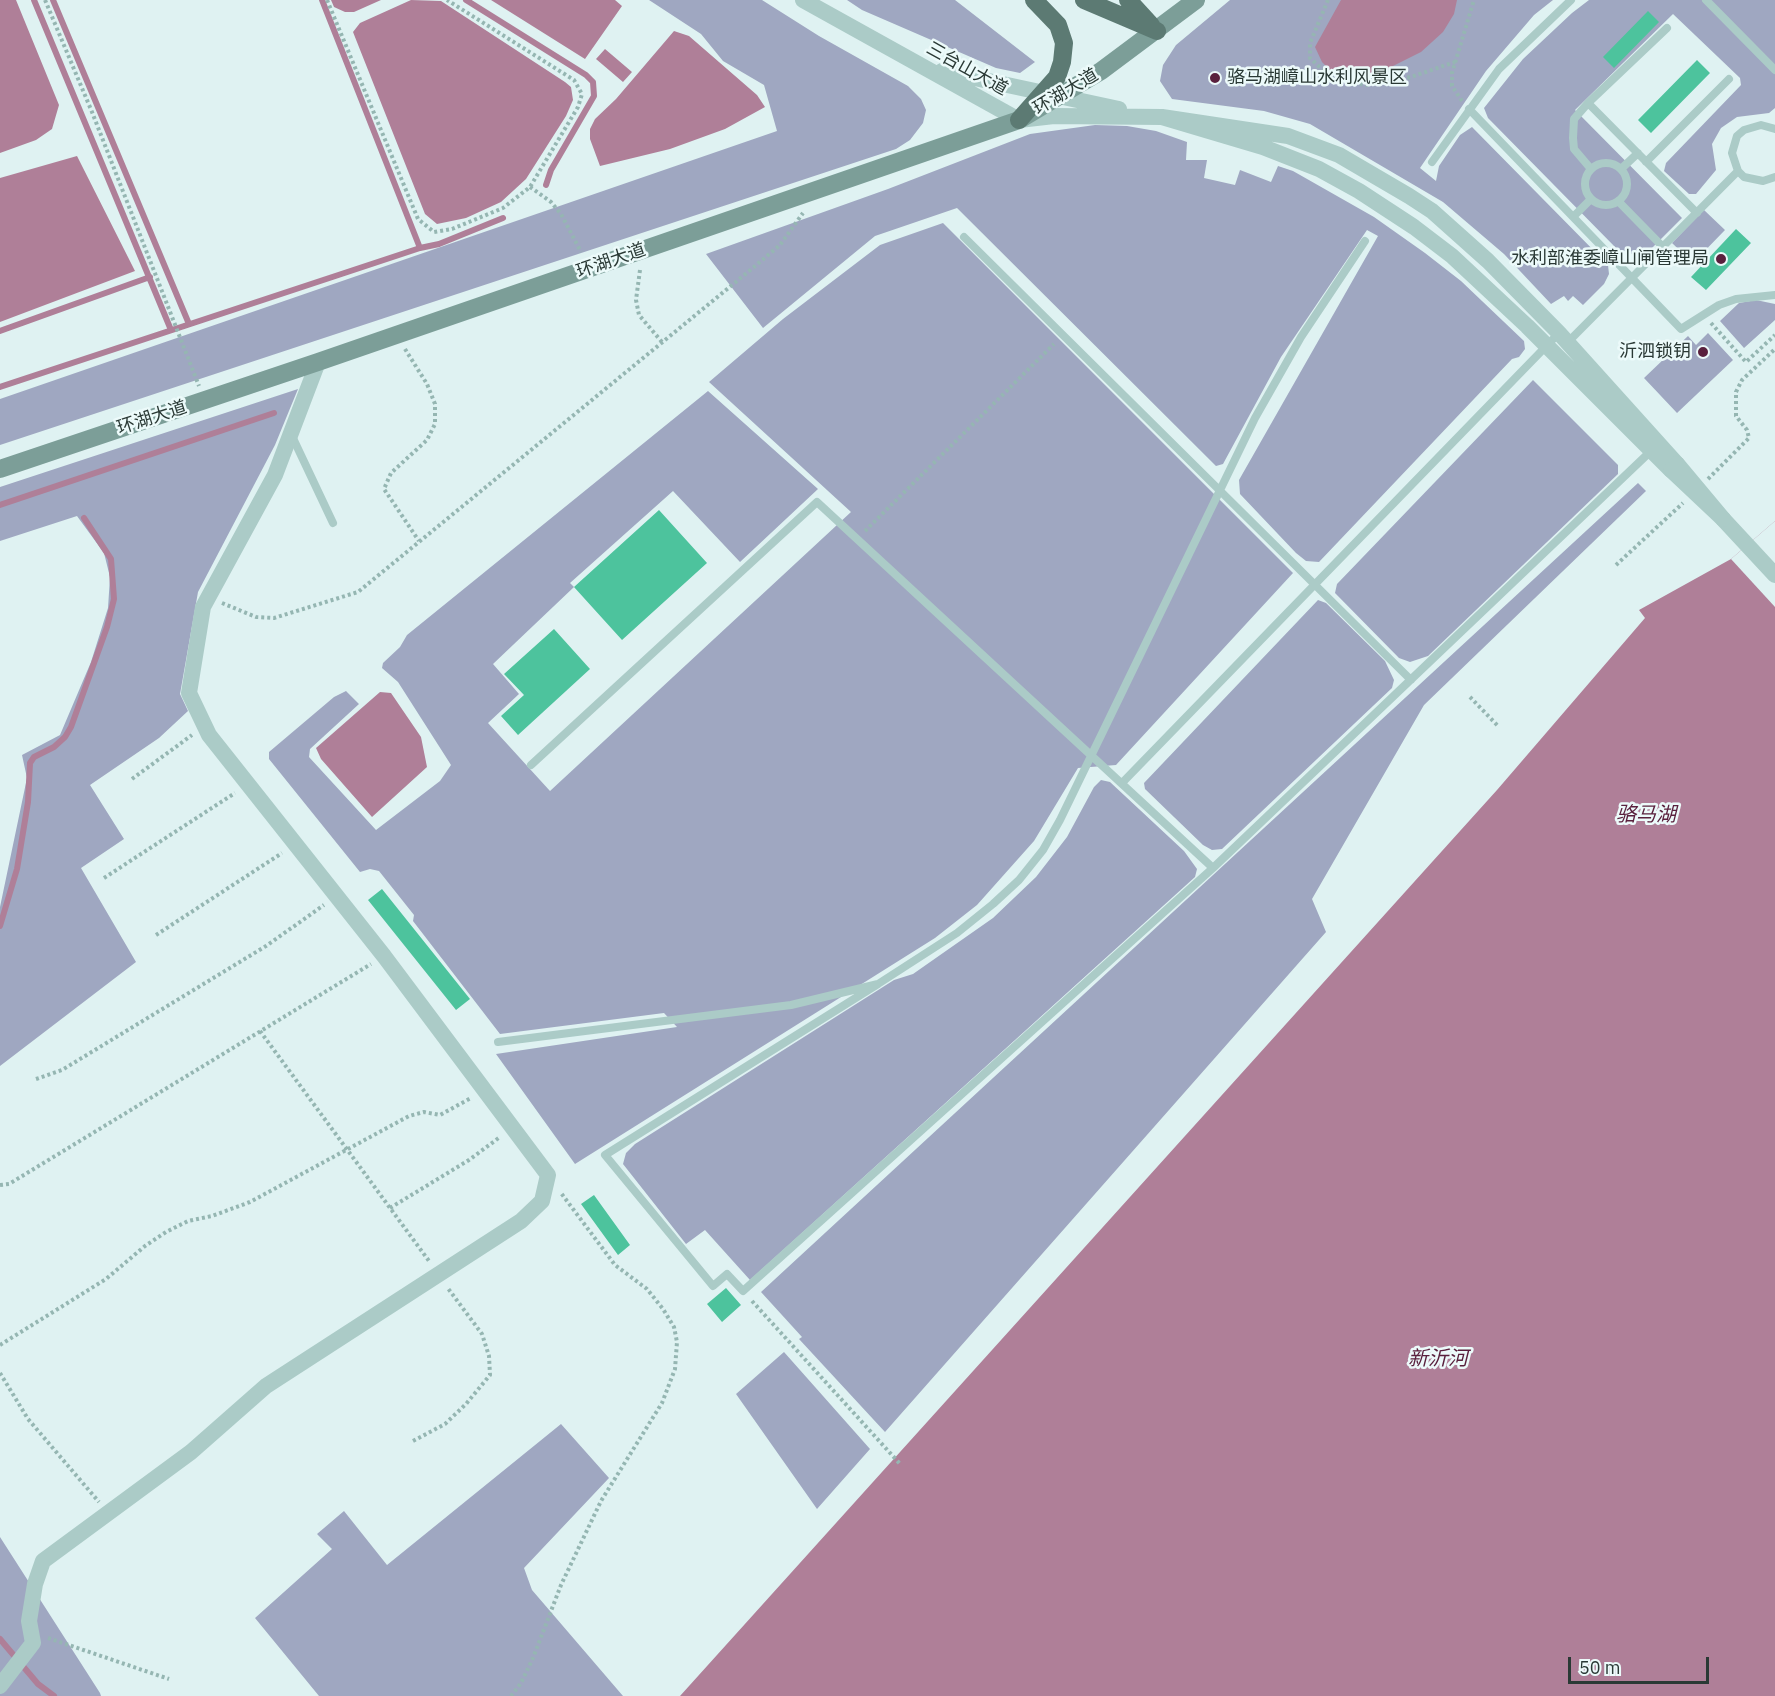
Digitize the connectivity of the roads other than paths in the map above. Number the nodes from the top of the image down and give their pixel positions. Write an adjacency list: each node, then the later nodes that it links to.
1 (803, 0): 10 (street, 三台山大道)
2 (1034, 0): 13 (main road)
3 (1084, 0): 9 (main road)
4 (1128, 0): 9 (main road)
5 (1196, 0): 9 (main road, 环湖大道)
6 (1571, 0): 15 (lane)
7 (1706, 0): 11 (lane)
8 (1667, 27): 14 (lane)
9 (1157, 31): 13 (main road, 环湖大道)
10 (923, 66): 13 (street); 17 (street, 三台山大道)
11 (1775, 70)
12 (1729, 79): 21 (lane)
13 (1050, 96): 16 (street); 17 (main road)
14 (1588, 103): 19 (lane); 22 (lane)
15 (1469, 109): 20 (lane); 30 (lane)
16 (1161, 117): 17 (street, 三台山大道); 27 (street); 31 (street)
17 (1019, 120): 41 (main road, 环湖大道)
18 (1774, 126): 24 (lane)
19 (1638, 153): 21 (lane); 23 (lane)
20 (1432, 162)
21 (1646, 162): 29 (lane)
22 (1591, 169): 23 (lane); 26 (lane)
23 (1621, 170): 28 (lane)
24 (1737, 171): 25 (lane); 29 (lane)
25 (1775, 177)
26 (1591, 199): 28 (lane); 30 (lane)
27 (1417, 201): 31 (street); 32 (street)
28 (1618, 201): 36 (lane)
29 (1697, 213): 36 (lane)
30 (1573, 217): 37 (lane)
31 (1404, 220): 35 (street)
32 (1454, 230): 35 (street); 39 (street)
33 (964, 237): 45 (lane)
34 (1365, 241): 45 (lane)
35 (1440, 246): 40 (street)
36 (1663, 247): 37 (lane)
37 (1633, 279): 38 (lane); 39 (lane)
38 (1775, 295)
39 (1563, 338): 40 (lane); 40 (lane); 43 (street)
40 (1550, 350): 43 (street); 48 (lane)
41 (318, 362): 42 (street); 44 (main road, 环湖大道)
42 (291, 434): 46 (lane); 56 (street)
43 (1655, 447): 47 (street, bridge); 49 (lane)
44 (0, 469)
45 (1221, 490): 48 (lane); 50 (lane)
46 (333, 523)
47 (1775, 575)
48 (1314, 584): 49 (lane); 52 (lane)
49 (1411, 680): 53 (lane)
50 (1092, 755): 51 (lane); 52 (lane); 54 (lane)
51 (531, 765)
52 (1122, 783): 53 (lane)
53 (1213, 868): 54 (lane)
54 (878, 984): 55 (lane)
55 (498, 1042)
56 (1, 1683)

